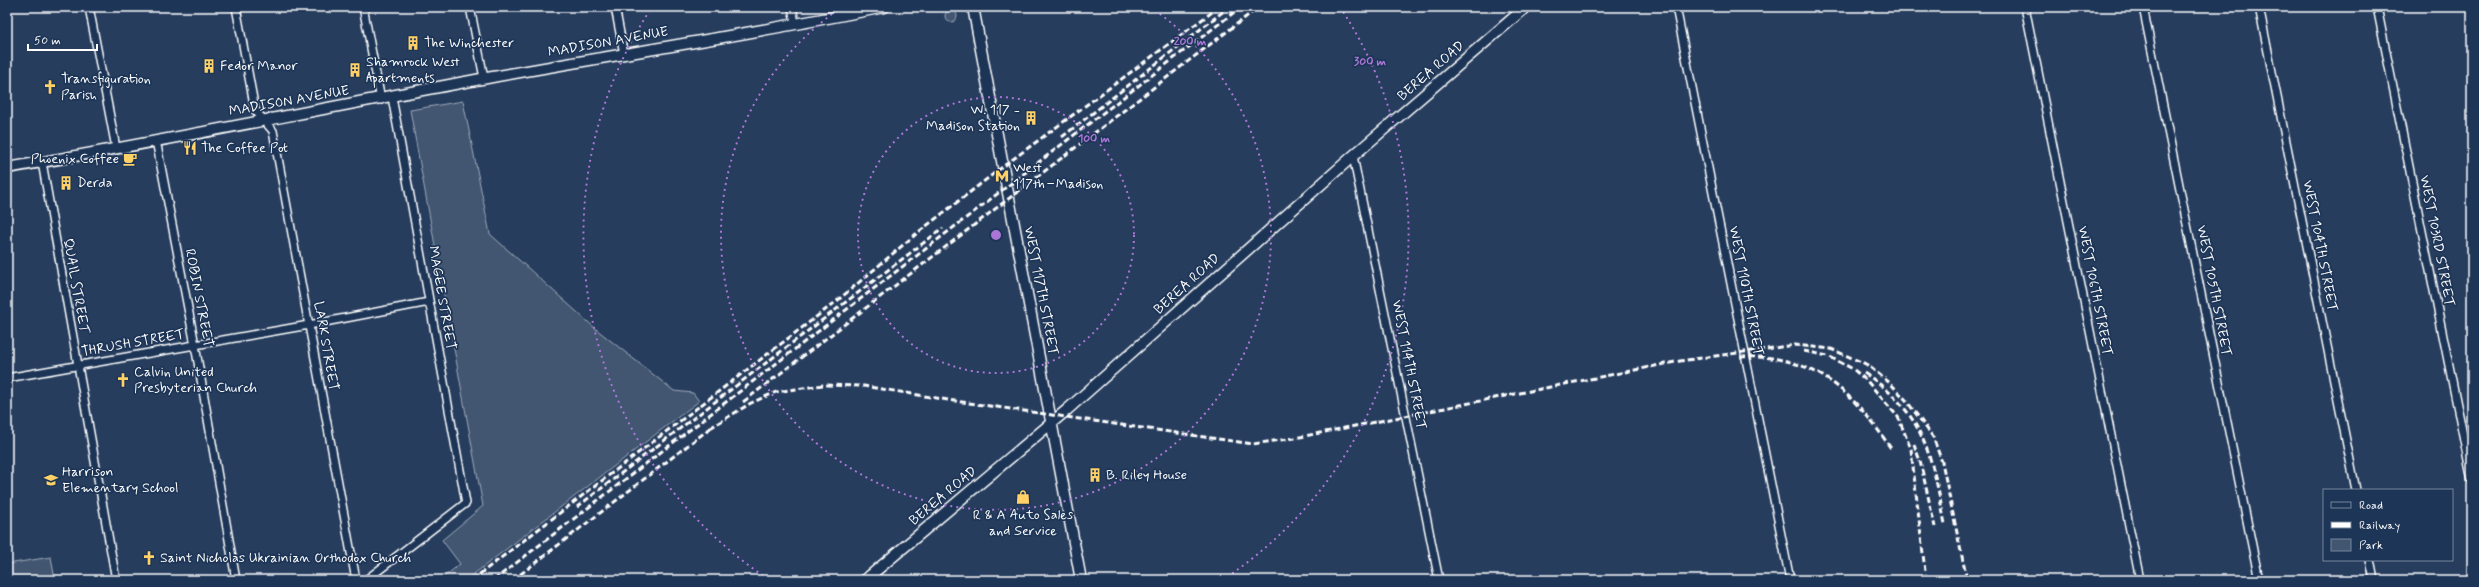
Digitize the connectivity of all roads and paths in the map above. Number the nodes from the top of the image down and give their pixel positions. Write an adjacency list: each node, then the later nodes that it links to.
1 (88, 7): 22 (street)
2 (236, 7): 20 (street, LARK STREET)
3 (363, 7): 19 (street)
4 (470, 7): 17 (street)
5 (615, 7): 16 (street)
6 (792, 7): 15 (street)
7 (884, 7): 15 (main road, MADISON AVENUE)
8 (973, 7): 31 (main road, WEST 117TH STREET)
9 (1526, 7): 23 (main road, BEREA ROAD)
10 (1676, 7): 42 (street, WEST 110TH STREET)
11 (2024, 7): 43 (street, WEST 106TH STREET)
12 (2143, 7): 44 (street, WEST 105TH STREET)
13 (2259, 7): 33 (street, WEST 104TH STREET)
14 (2377, 7): 32 (street, WEST 103RD STREET)
15 (795, 23): 16 (main road, MADISON AVENUE)
16 (624, 54): 17 (main road, MADISON AVENUE)
17 (484, 78): 18 (main road, MADISON AVENUE)
18 (392, 98): 19 (main road, MADISON AVENUE); 26 (street, MAGEE STREET)
19 (381, 100): 20 (main road, MADISON AVENUE)
20 (263, 120): 21 (main road, MADISON AVENUE); 27 (street, LARK STREET)
21 (156, 140): 22 (main road, MADISON AVENUE); 28 (street, ROBIN STREET)
22 (116, 148): 24 (main road, MADISON AVENUE)
23 (1353, 156): 31 (main road, BEREA ROAD); 41 (street, WEST 114TH STREET)
24 (42, 162): 25 (main road, MADISON AVENUE); 29 (street, QUAIL STREET)
25 (7, 168)
26 (429, 302): 27 (street, THRUSH STREET); 39 (street, MAGEE STREET)
27 (309, 325): 28 (street, THRUSH STREET); 38 (street, LARK STREET)
28 (195, 345): 29 (street, THRUSH STREET); 37 (street, ROBIN STREET)
29 (77, 366): 30 (street, THRUSH STREET); 36 (street, QUAIL STREET)
30 (7, 378)
31 (1052, 422): 35 (main road, BEREA ROAD); 40 (main road, WEST 117TH STREET)
32 (2472, 480)
33 (2356, 489)
34 (2370, 561): 45 (street)
35 (868, 579)
36 (116, 580)
37 (236, 580)
38 (356, 580)
39 (366, 580)
40 (1081, 580)
41 (1439, 580)
42 (1790, 580)
43 (2140, 580)
44 (2259, 580)
45 (2374, 580)

